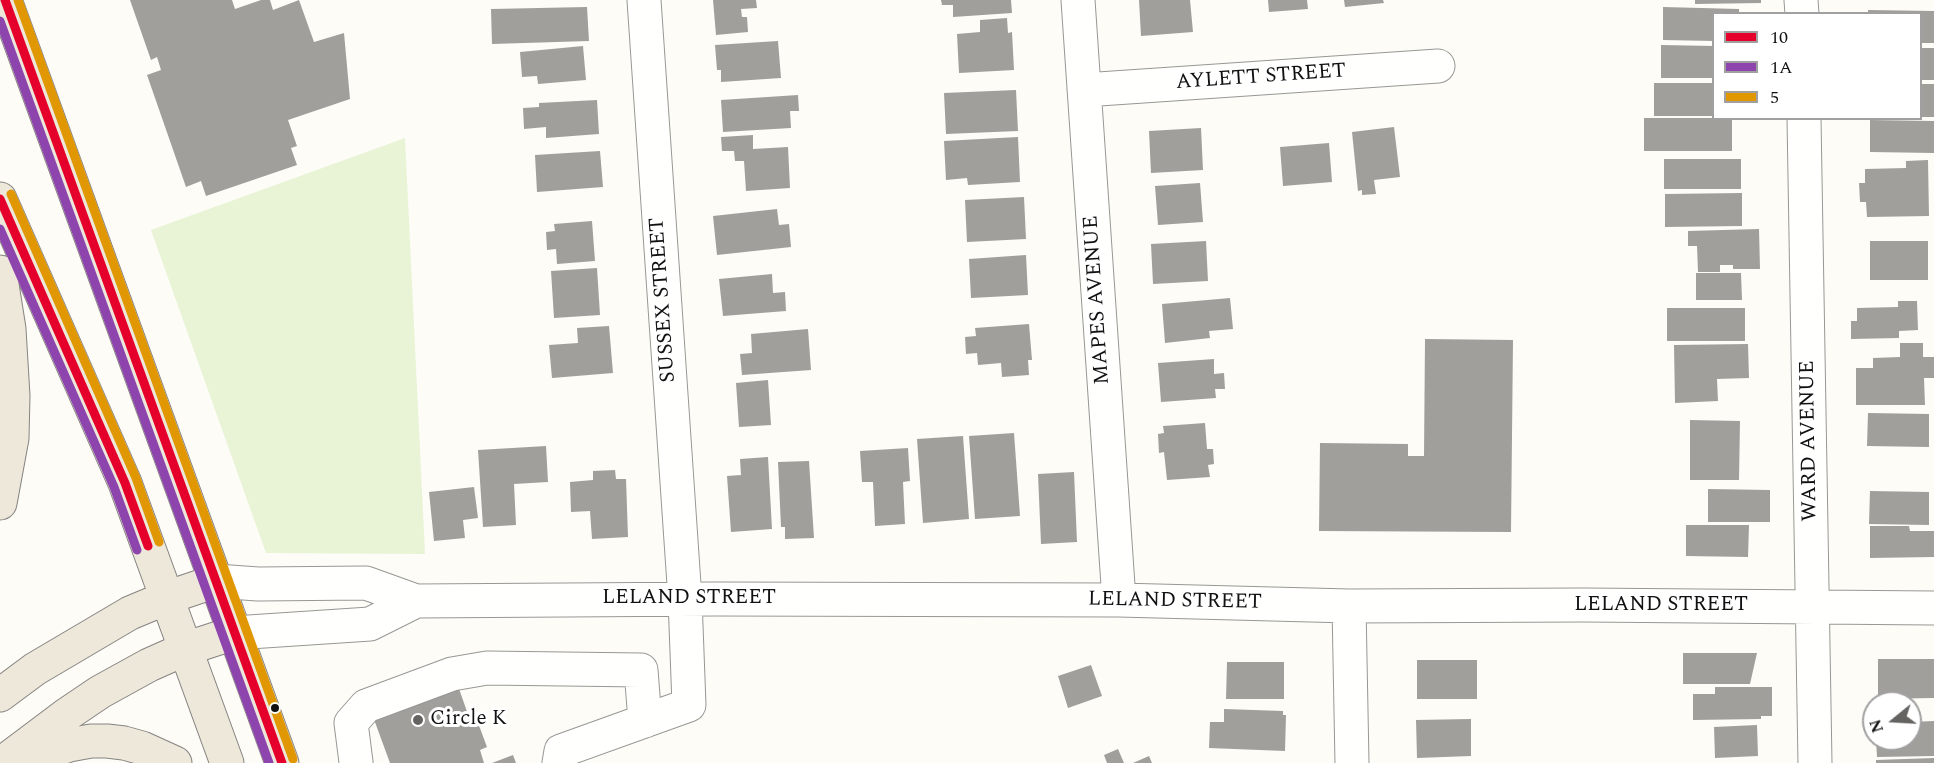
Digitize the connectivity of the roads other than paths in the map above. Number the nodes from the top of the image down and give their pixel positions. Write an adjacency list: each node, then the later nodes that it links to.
1 (5, 0): 10 (main road)
2 (644, 0): 12 (street, SUSSEX STREET)
3 (1078, 0): 5 (street, MAPES AVENUE)
4 (1438, 66): 5 (street, AYLETT STREET)
5 (1084, 90): 13 (street, MAPES AVENUE)
6 (1804, 120): 16 (street, WARD AVENUE)
7 (0, 199): 11 (main road)
8 (0, 272): 9 (main road)
9 (0, 503)
10 (216, 581): 11 (main road); 14 (street, LELAND STREET); 18 (main road)
11 (166, 598): 19 (main road); 20 (main road)
12 (684, 599): 13 (street, LELAND STREET); 14 (street, LELAND STREET); 21 (street, SUSSEX STREET)
13 (1119, 600): 15 (street, LELAND STREET)
14 (416, 601): 18 (street, LELAND STREET)
15 (1349, 606): 16 (street, LELAND STREET); 29 (street)
16 (1813, 607): 17 (street, LELAND STREET); 30 (street, WARD AVENUE)
17 (1934, 608)
18 (234, 633): 19 (main road); 26 (main road)
19 (185, 649): 22 (main road); 25 (main road)
20 (0, 695)
21 (645, 721): 27 (street); 28 (street)
22 (2, 763)
23 (21, 763): 24 (main road)
24 (175, 763)
25 (227, 763)
26 (282, 763)
27 (356, 763)
28 (559, 763)
29 (1352, 763)
30 (1815, 763)

